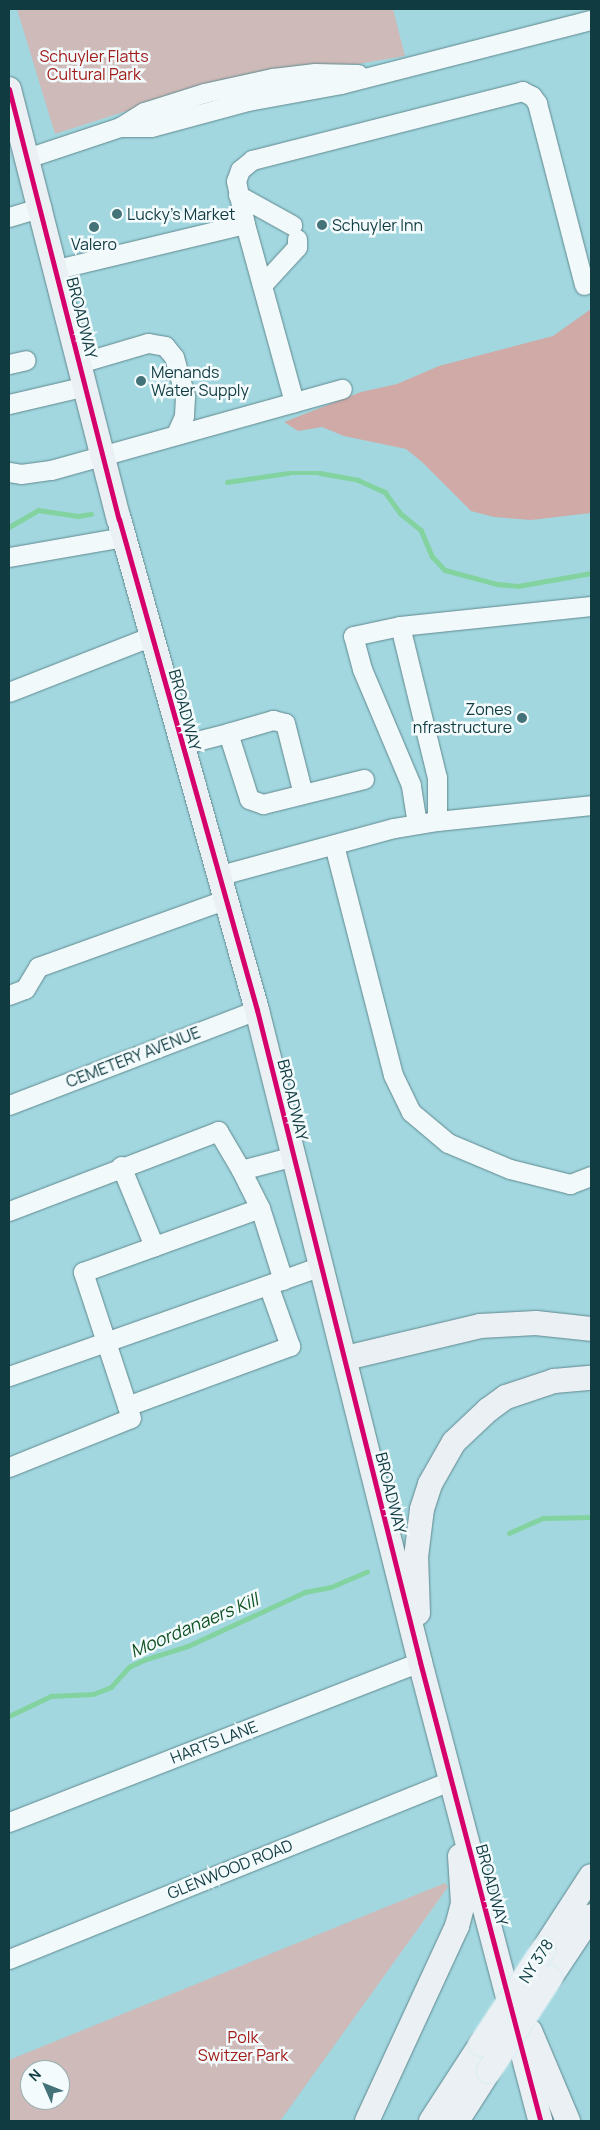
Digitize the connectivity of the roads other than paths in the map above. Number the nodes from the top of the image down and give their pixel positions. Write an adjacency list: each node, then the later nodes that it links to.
1 (591, 20): 3 (street)
2 (9, 89): 3 (main road, BROADWAY)
3 (27, 158): 5 (main road, BROADWAY)
4 (238, 195): 7 (street); 9 (street); 10 (street)
5 (40, 207): 6 (street); 8 (main road, BROADWAY)
6 (9, 217)
7 (245, 224): 8 (street); 9 (street)
8 (57, 269): 11 (main road, BROADWAY)
9 (262, 285): 14 (street)
10 (584, 285)
11 (80, 362): 12 (main road, BROADWAY); 16 (street)
12 (86, 386): 15 (street); 17 (main road, BROADWAY)
13 (342, 389): 14 (street)
14 (294, 402): 16 (street)
15 (9, 404)
16 (176, 434): 17 (street)
17 (103, 454): 18 (street); 19 (main road, BROADWAY)
18 (9, 472)
19 (124, 537): 20 (street); 23 (main road, BROADWAY)
20 (9, 557)
21 (591, 606): 22 (street)
22 (400, 626): 30 (street); 31 (street)
23 (152, 636): 24 (street); 26 (main road, BROADWAY)
24 (9, 692)
25 (228, 733): 26 (street); 28 (street); 28 (street)
26 (181, 745): 33 (main road, BROADWAY)
27 (364, 778): 28 (street)
28 (303, 794)
29 (591, 805): 30 (street)
30 (438, 820): 31 (street)
31 (417, 824): 32 (street)
32 (334, 844): 33 (street); 41 (street)
33 (217, 876): 34 (main road, BROADWAY)
34 (224, 900): 35 (street); 36 (main road, BROADWAY)
35 (9, 995)
36 (257, 1010): 37 (street, CEMETERY AVENUE); 38 (main road, BROADWAY)
37 (9, 1105)
38 (294, 1156): 40 (street); 45 (main road, BROADWAY)
39 (121, 1166): 40 (street); 43 (street); 44 (street)
40 (241, 1170): 42 (street)
41 (591, 1176)
42 (260, 1208): 44 (street); 46 (street)
43 (9, 1211)
44 (154, 1246): 48 (street)
45 (321, 1266): 46 (street); 49 (main road, BROADWAY)
46 (275, 1282): 48 (street); 52 (street)
47 (591, 1329): 49 (main road)
48 (105, 1340): 50 (street); 52 (street)
49 (346, 1358): 54 (main road, BROADWAY)
50 (9, 1376)
51 (591, 1378): 54 (main road)
52 (127, 1406): 53 (street)
53 (9, 1467)
54 (420, 1662): 55 (main road, BROADWAY); 56 (street, HARTS LANE)
55 (452, 1780): 59 (main road, BROADWAY); 61 (street, GLENWOOD ROAD); 63 (main road)
56 (9, 1822)
57 (591, 1876): 64 (main road, NY 378 / NY 378, bridge)
58 (591, 1916): 62 (main road, NY 378 / NY 378)
59 (492, 1936): 66 (main road, BROADWAY); 67 (main road)
60 (591, 1944): 62 (main road)
61 (9, 1958)
62 (552, 1984): 65 (main road, bridge)
63 (367, 2121)
64 (431, 2121)
65 (456, 2121)
66 (540, 2121)
67 (568, 2121)

